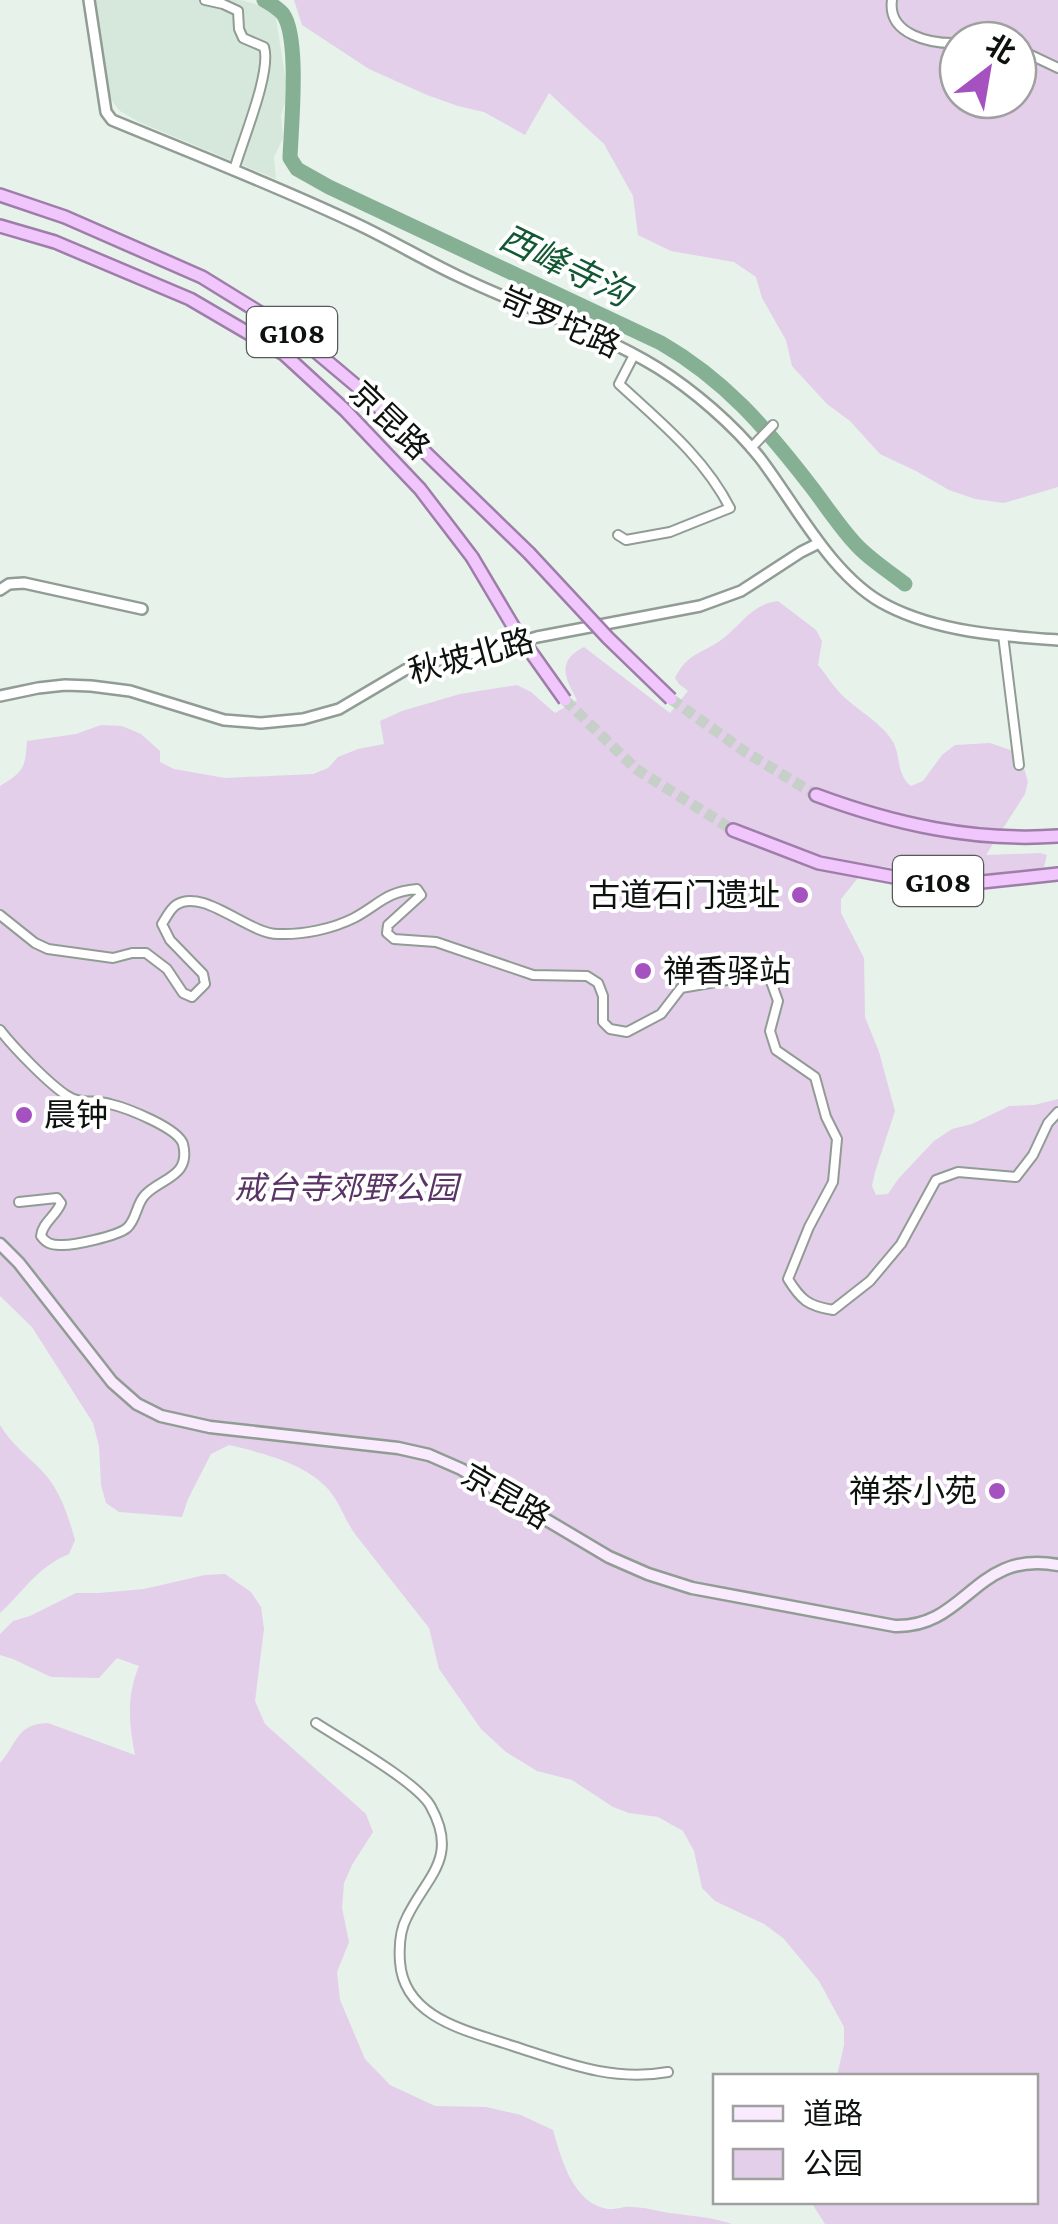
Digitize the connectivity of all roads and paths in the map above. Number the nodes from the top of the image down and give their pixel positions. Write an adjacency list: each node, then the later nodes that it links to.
1 (88, 0): 5 (street, 岢罗坨路)
2 (205, 0): 5 (street)
3 (892, 0): 4 (street)
4 (938, 42)
5 (234, 170): 8 (street, 岢罗坨路)
6 (0, 195): 18 (highway, 京昆路 / G108, bridge)
7 (0, 226): 19 (highway, 京昆路 / G108, bridge)
8 (634, 355): 10 (street, 岢罗坨路); 11 (street)
9 (772, 426): 10 (street)
10 (751, 448): 12 (street, 岢罗坨路)
11 (618, 535)
12 (819, 543): 15 (street, 岢罗坨路); 17 (street, 秋坡北路)
13 (0, 590): 14 (street)
14 (142, 608)
15 (1003, 635): 16 (street, 岢罗坨路); 20 (street)
16 (1058, 640)
17 (0, 696)
18 (671, 699)
19 (565, 700)
20 (1019, 765)
21 (816, 795): 23 (highway, G108)
22 (732, 830): 24 (highway, G108)
23 (1058, 836)
24 (1058, 874)
25 (0, 915): 27 (street)
26 (0, 1030): 28 (street)
27 (1058, 1112)
28 (18, 1202)
29 (0, 1244): 30 (main road, 京昆路)
30 (1058, 1565)
31 (316, 1722): 32 (street)
32 (668, 2072)

